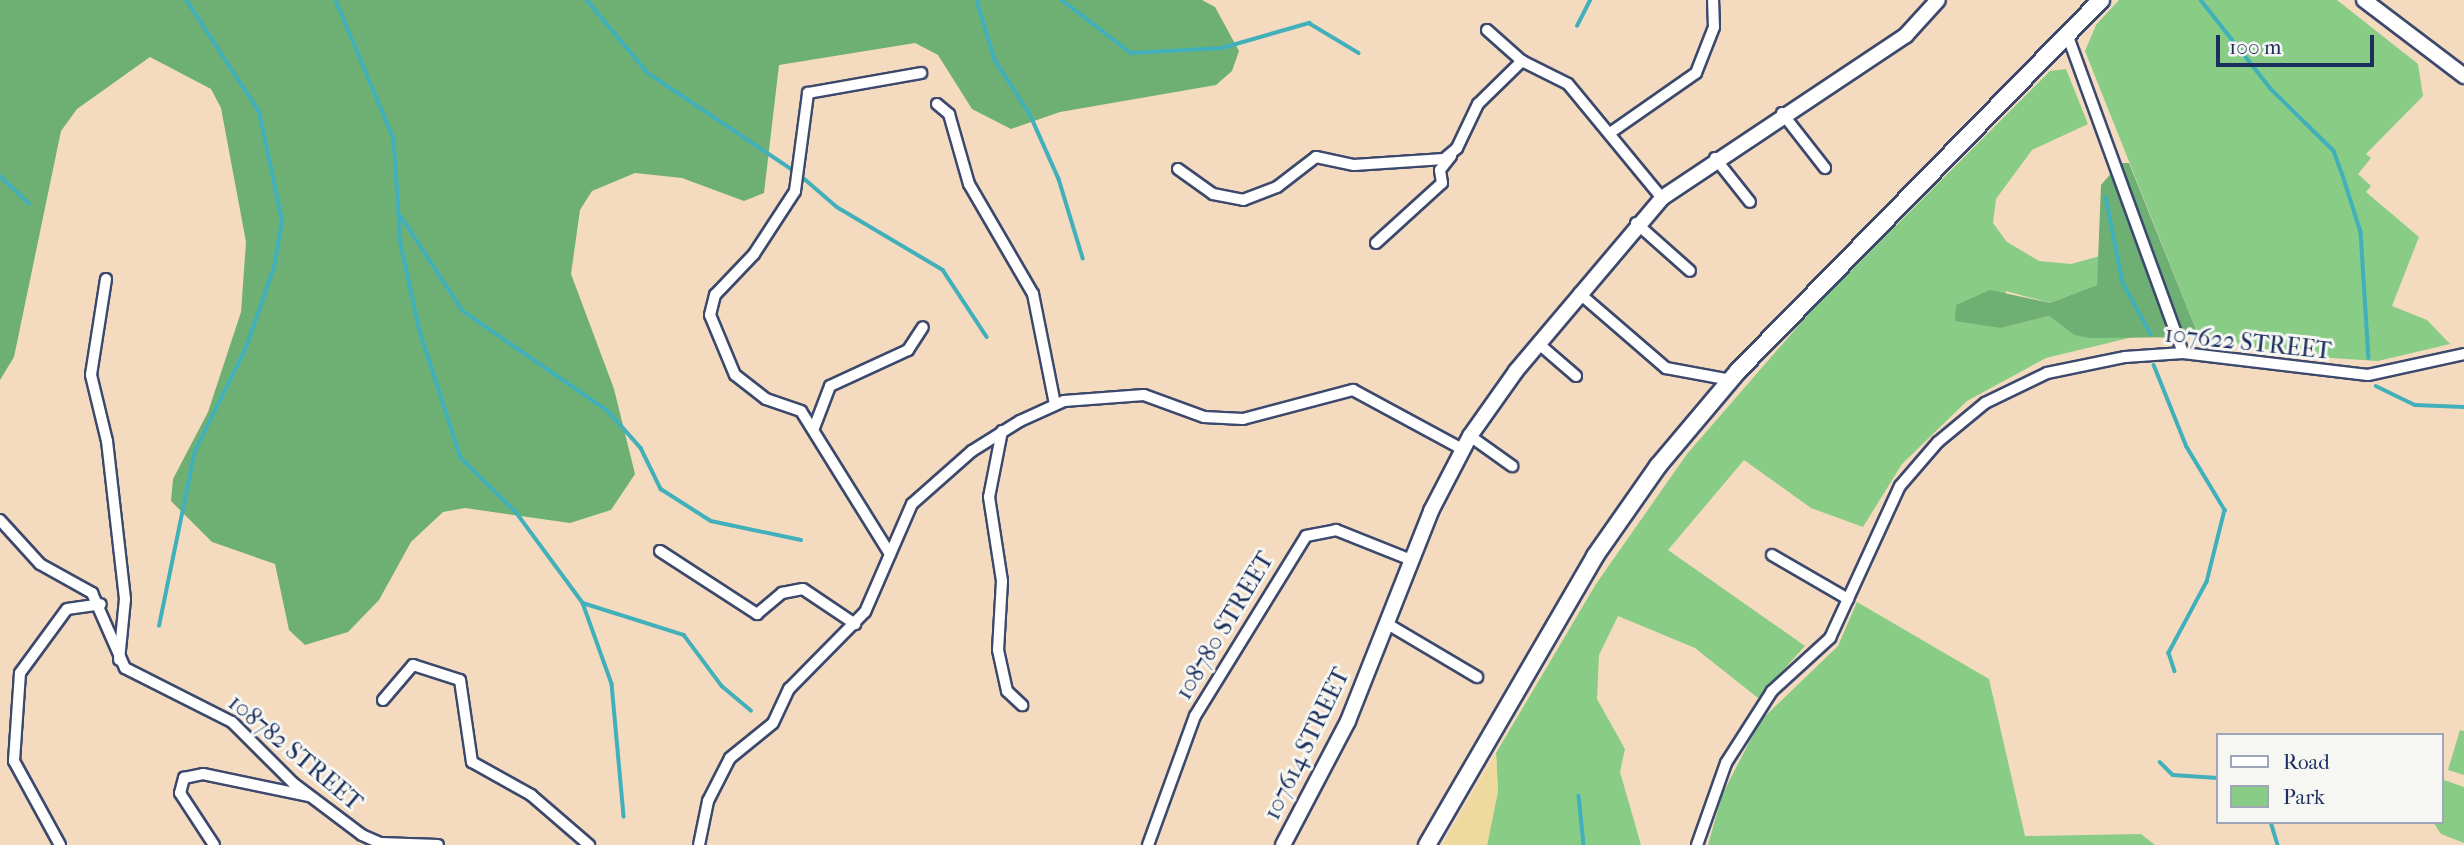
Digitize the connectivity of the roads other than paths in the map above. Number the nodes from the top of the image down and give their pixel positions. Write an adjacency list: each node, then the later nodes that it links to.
1 (1713, 0): 12 (street)
2 (1938, 0): 11 (street, 107614 STREET)
3 (2101, 0): 6 (main road)
4 (2364, 0): 9 (street)
5 (1487, 30): 7 (street)
6 (2067, 34): 26 (street); 29 (main road)
7 (1522, 61): 12 (street); 13 (street)
8 (921, 73): 31 (street)
9 (2464, 76)
10 (937, 104): 30 (street)
11 (1782, 113): 14 (street, 107614 STREET); 15 (street)
12 (1610, 133): 17 (street)
13 (1452, 153): 16 (street); 20 (street)
14 (1715, 158): 17 (street, 107614 STREET); 18 (street)
15 (1825, 168)
16 (1178, 169)
17 (1662, 198): 19 (street, 107614 STREET)
18 (1750, 202)
19 (1636, 223): 21 (street); 23 (street, 107614 STREET)
20 (1376, 243)
21 (1690, 271)
22 (106, 279): 45 (street)
23 (1579, 293): 25 (street, 107614 STREET); 29 (street)
24 (923, 327): 31 (street)
25 (1539, 344): 28 (street); 33 (street, 107614 STREET)
26 (2183, 353): 27 (street, 107622 STREET); 41 (street, 107622 STREET)
27 (2464, 354)
28 (1576, 376)
29 (1731, 380): 57 (main road)
30 (1055, 404): 32 (street); 34 (street)
31 (814, 428): 38 (street)
32 (1002, 430): 38 (street); 48 (street)
33 (1470, 436): 34 (street, 107614 STREET); 35 (street)
34 (1462, 449): 40 (street, 107614 STREET)
35 (1512, 466)
36 (0, 520): 42 (street)
37 (660, 551): 44 (street)
38 (890, 554): 44 (street)
39 (1772, 555): 41 (street)
40 (1409, 559): 43 (street, 107614 STREET); 55 (street, 108780 STREET)
41 (1848, 599): 58 (street, 107622 STREET)
42 (101, 604): 45 (street); 50 (street)
43 (1386, 623): 46 (street); 56 (street, 107614 STREET)
44 (855, 624): 54 (street)
45 (119, 660): 49 (street, 108782 STREET)
46 (1477, 677)
47 (383, 700): 53 (street)
48 (1022, 705)
49 (310, 797): 51 (street); 52 (street, 108782 STREET)
50 (60, 845)
51 (214, 845)
52 (438, 845)
53 (589, 845)
54 (699, 845)
55 (1148, 845)
56 (1283, 845)
57 (1427, 845)
58 (1697, 845)

